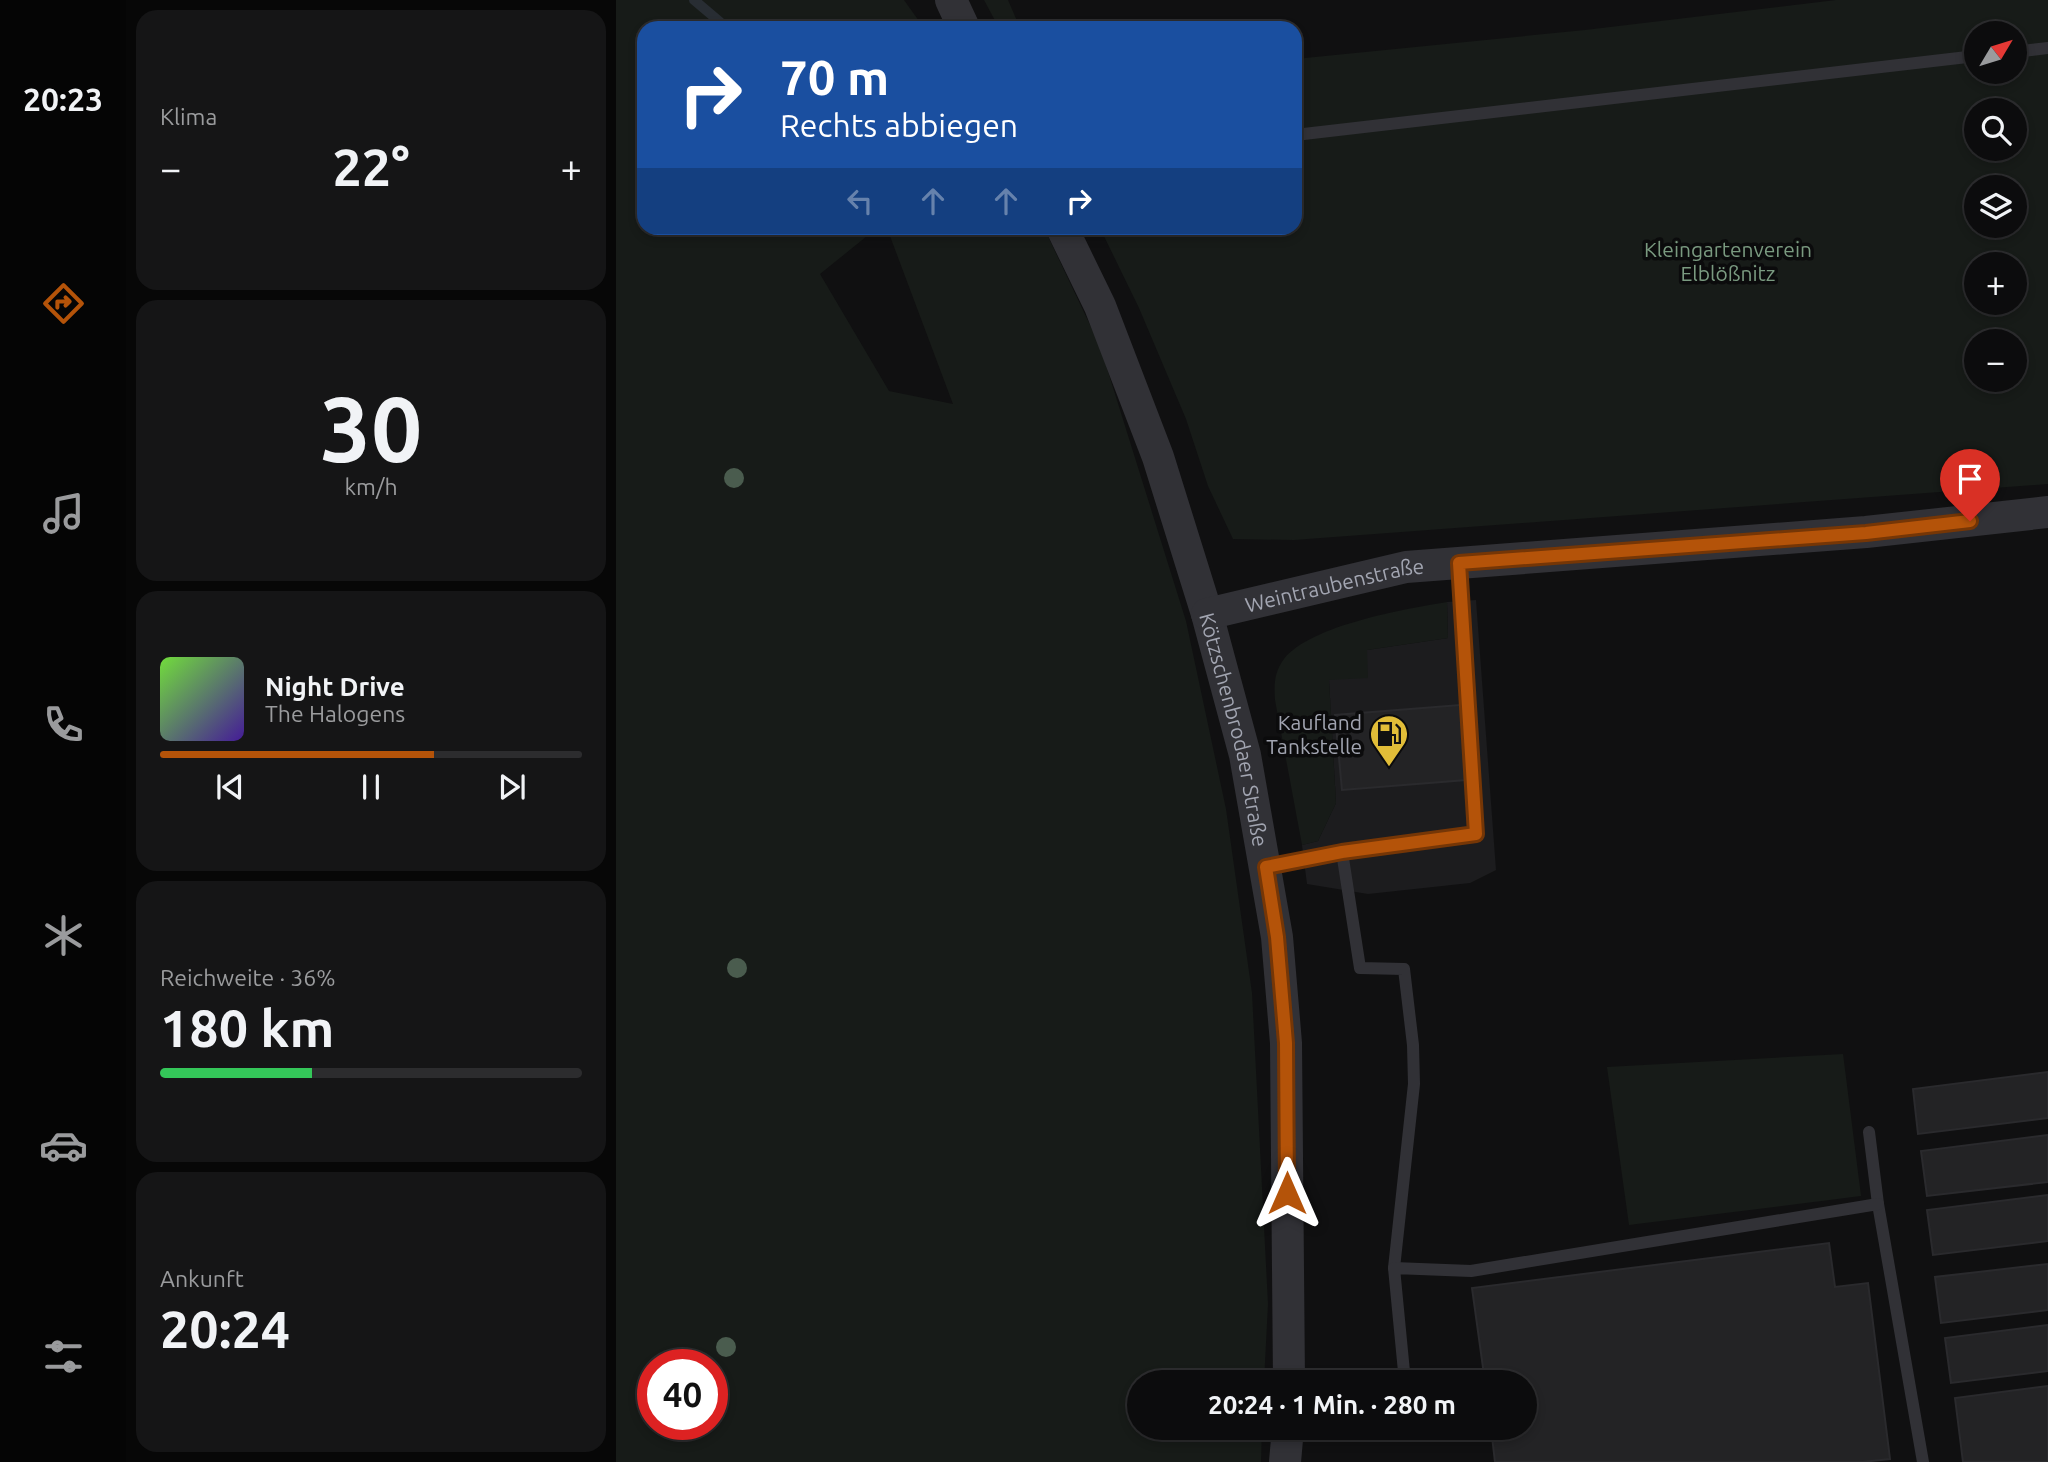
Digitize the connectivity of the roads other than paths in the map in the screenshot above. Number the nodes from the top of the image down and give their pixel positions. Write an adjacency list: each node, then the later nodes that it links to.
1 (951, 0): 2 (street)
2 (961, 21)
3 (2048, 48): 4 (lane)
4 (2027, 50)
5 (1964, 58): 6 (lane)
6 (1302, 134)
7 (1065, 235): 10 (street, Kötzschenbrodaer Straße)
8 (2048, 512): 9 (street, Weintraubenstraße)
9 (1459, 563): 10 (street, Weintraubenstraße); 11 (lane)
10 (1207, 614): 12 (street, Kötzschenbrodaer Straße)
11 (1342, 852): 12 (lane); 15 (lane)
12 (1266, 867): 16 (street, Kötzschenbrodaer Straße)
13 (1869, 1132): 14 (lane)
14 (1878, 1204): 15 (lane); 20 (lane)
15 (1394, 1268): 17 (lane)
16 (1289, 1370)
17 (1404, 1370)
18 (1288, 1440): 19 (street)
19 (1285, 1462)
20 (1923, 1462)

